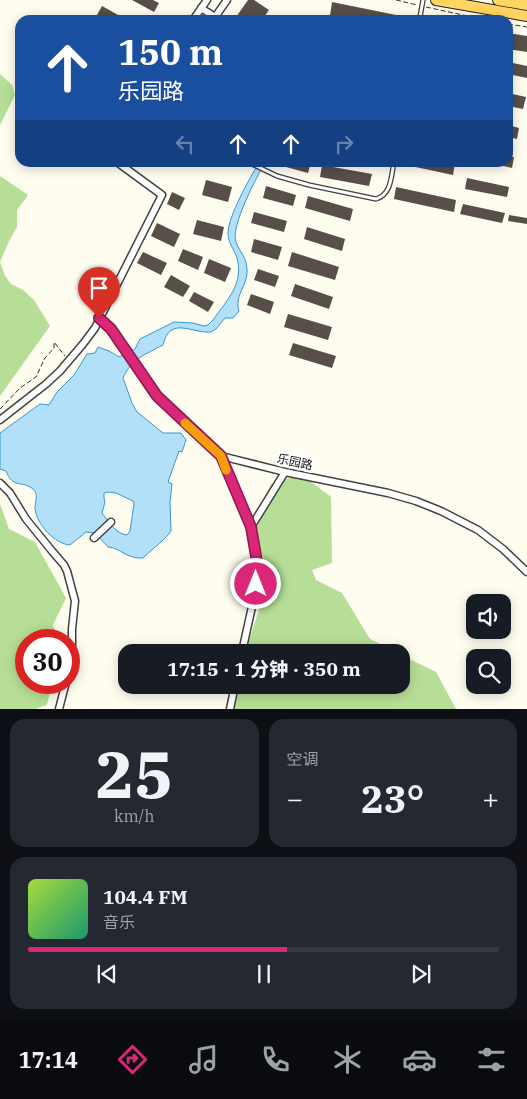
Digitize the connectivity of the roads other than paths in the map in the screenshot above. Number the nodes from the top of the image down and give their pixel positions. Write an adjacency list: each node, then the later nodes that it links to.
1 (207, 0): 7 (street)
2 (227, 0): 10 (street)
3 (423, 0): 11 (lane)
4 (436, 0): 12 (main road)
5 (498, 0): 6 (main road)
6 (527, 5)
7 (201, 8): 8 (street); 9 (street)
8 (196, 15)
9 (209, 15)
10 (217, 15)
11 (420, 15)
12 (527, 16)
13 (124, 167): 16 (street)
14 (258, 167): 15 (lane)
15 (393, 167)
16 (99, 318): 17 (street); 18 (street, 乐园路)
17 (0, 420)
18 (221, 456): 19 (street, 乐园路); 22 (street)
19 (285, 472): 22 (street); 24 (street, 乐园路)
20 (0, 483): 25 (street)
21 (111, 522): 23 (street)
22 (251, 527): 26 (street)
23 (94, 538)
24 (527, 572)
25 (73, 629)
26 (244, 644)
27 (63, 694): 29 (street)
28 (233, 694): 30 (street)
29 (59, 709)
30 (230, 709)

